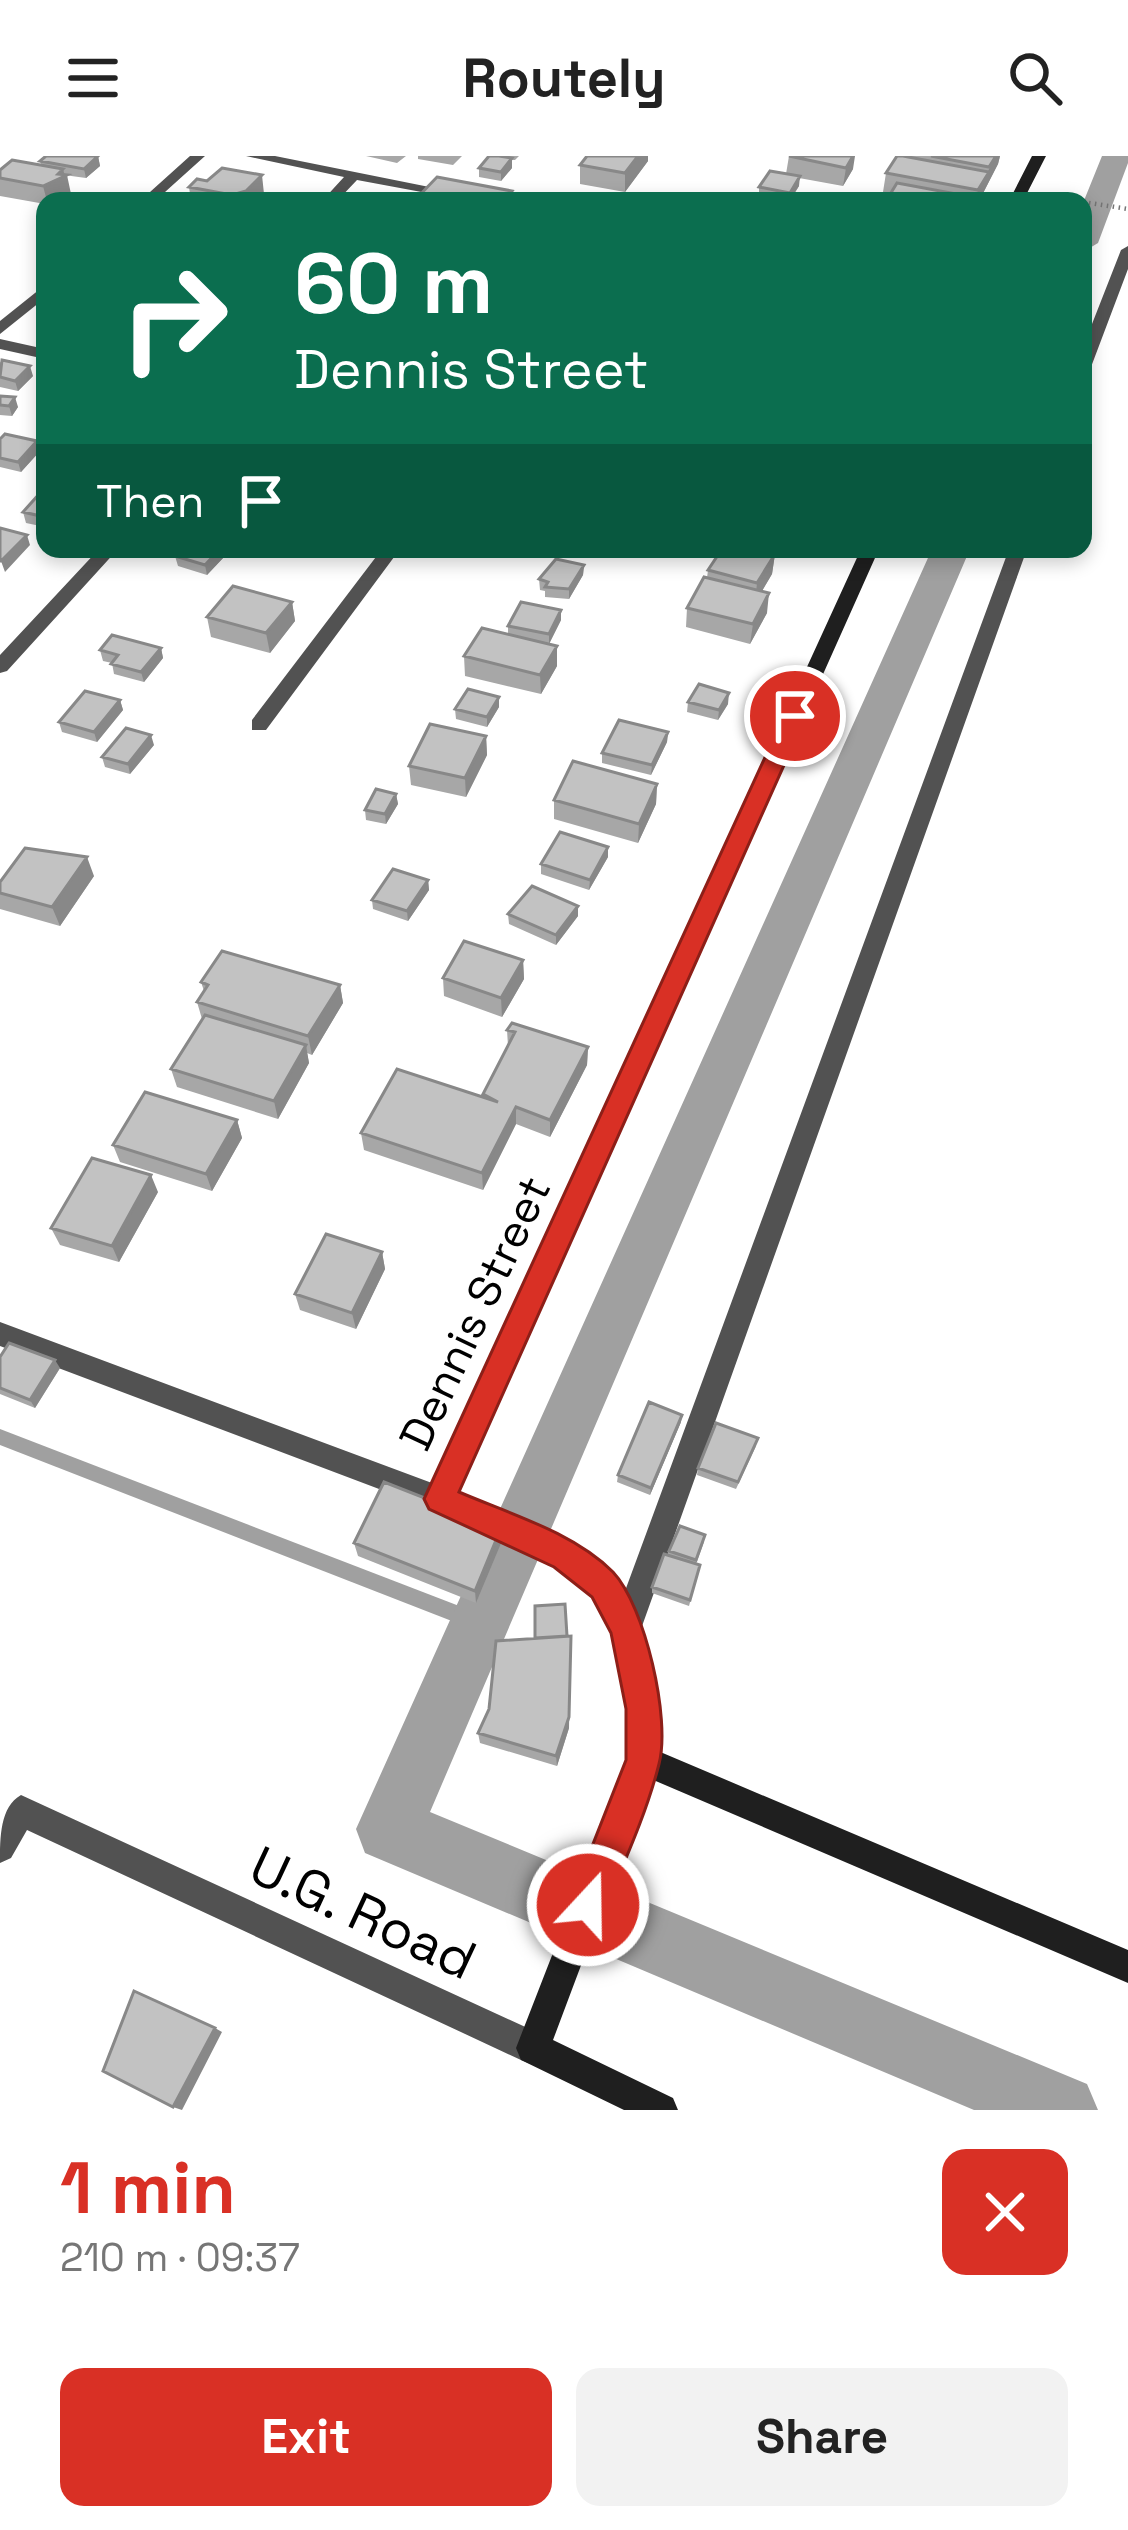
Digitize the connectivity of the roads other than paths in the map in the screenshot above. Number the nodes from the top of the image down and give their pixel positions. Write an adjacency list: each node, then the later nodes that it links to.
1 (198, 156): 5 (street)
2 (253, 156): 4 (street)
3 (1040, 156): 8 (street)
4 (354, 175): 6 (street); 7 (street)
5 (157, 192)
6 (337, 192)
7 (444, 192)
8 (1021, 192)
9 (1128, 250): 13 (street)
10 (36, 298): 11 (street)
11 (0, 329)
12 (0, 344): 14 (street)
13 (1092, 344)
14 (36, 352)
15 (101, 558): 19 (street)
16 (384, 558): 20 (street)
17 (865, 558): 22 (street, Dennis Street)
18 (1015, 558): 23 (street)
19 (0, 667)
20 (259, 725)
21 (0, 1334): 22 (street)
22 (440, 1499): 23 (street, Dennis Street)
23 (626, 1629): 24 (street, Dennis Street)
24 (643, 1760): 26 (street); 27 (street, Dennis Street)
25 (0, 1846): 27 (street, U.G. Road)
26 (1128, 1967)
27 (533, 2048): 28 (street, U.G. Road)
28 (662, 2110)

